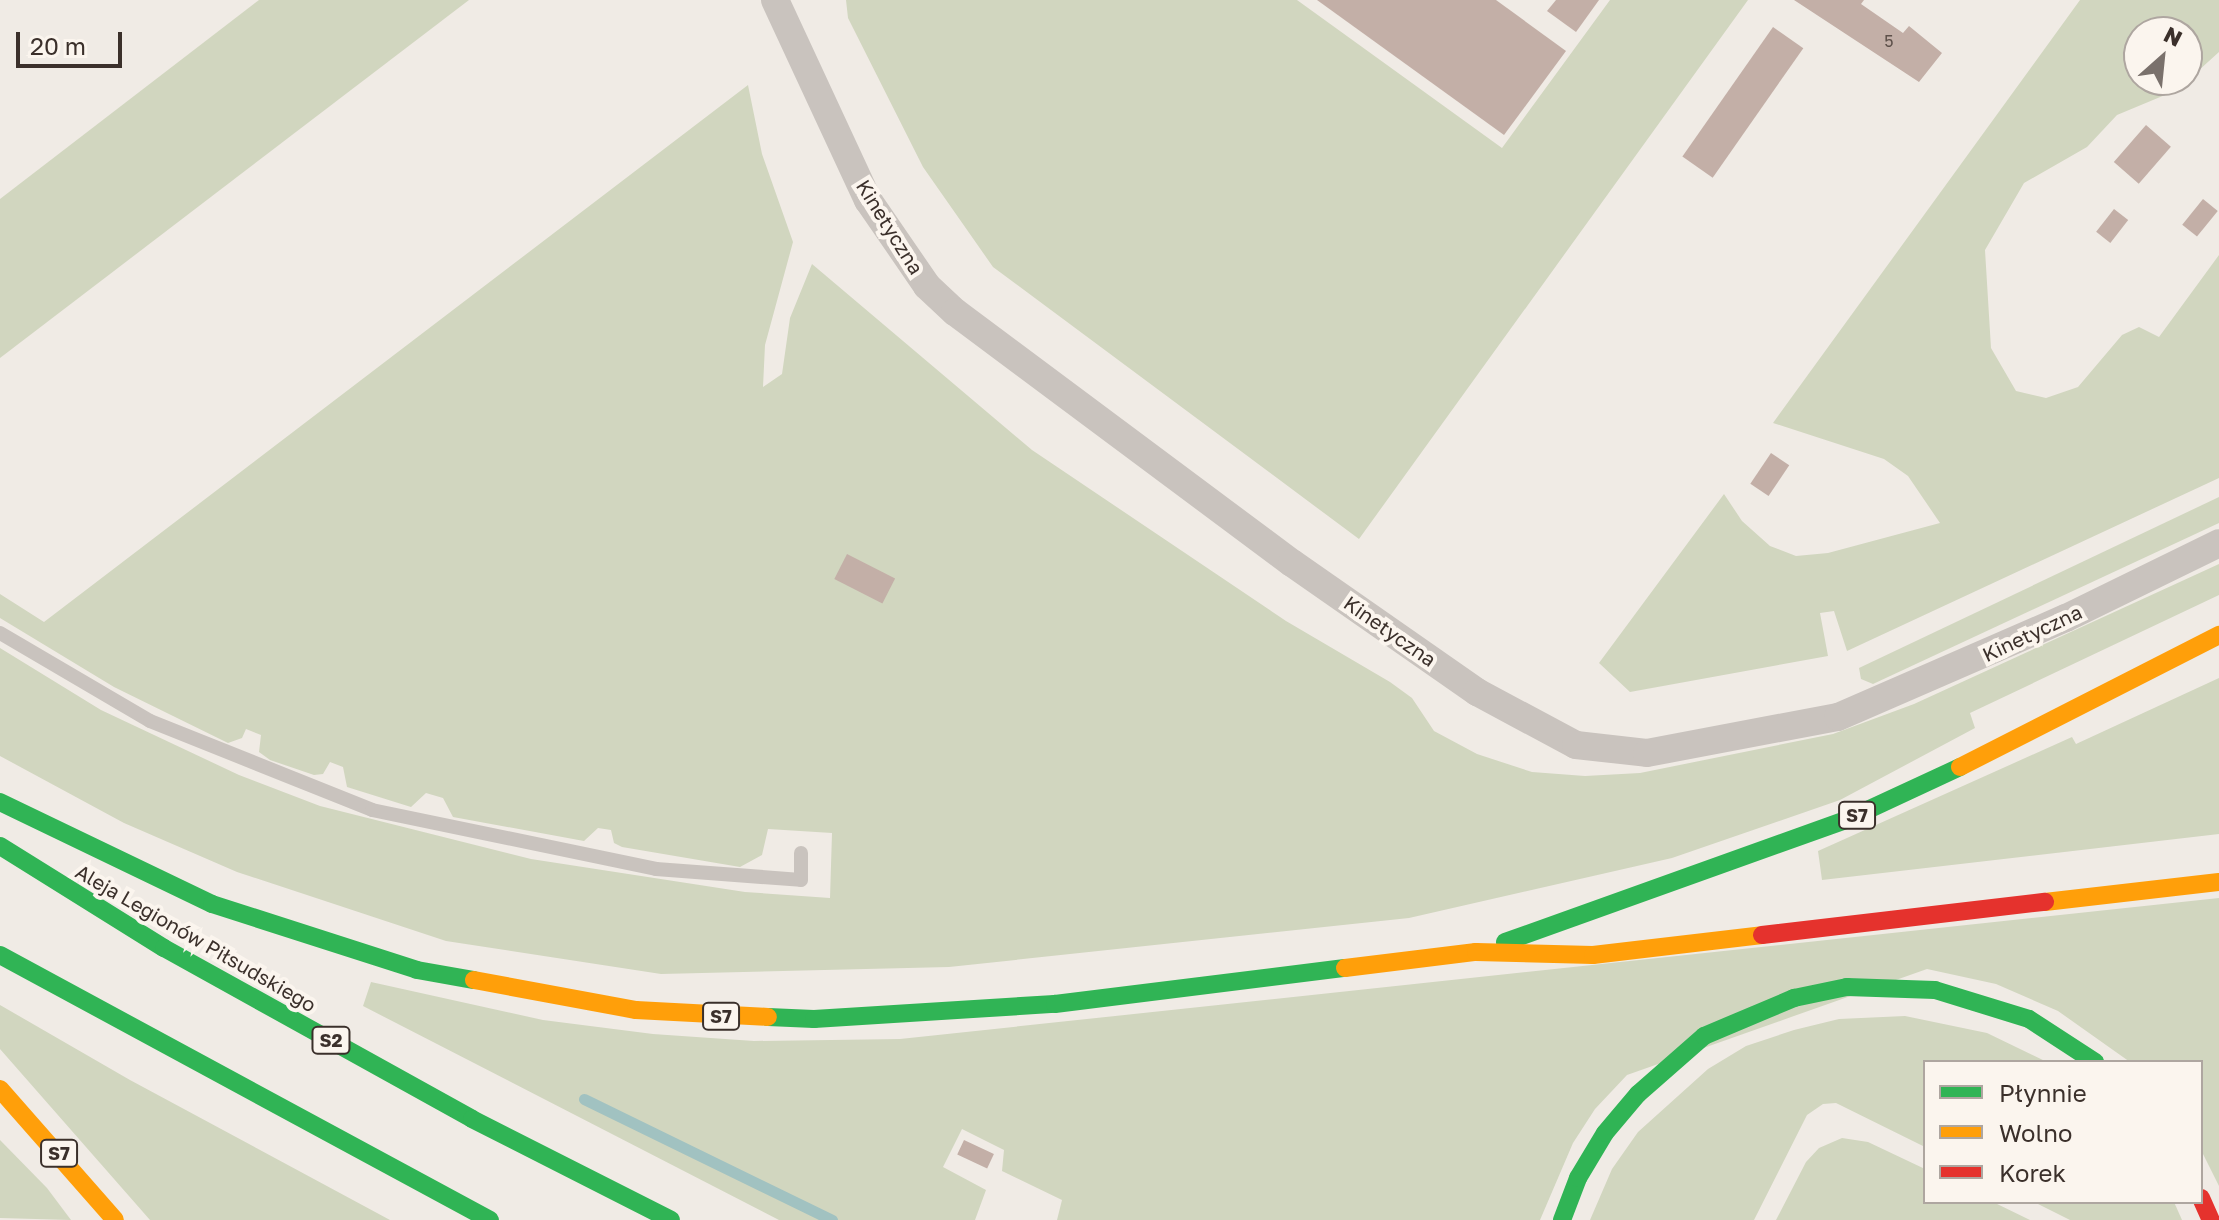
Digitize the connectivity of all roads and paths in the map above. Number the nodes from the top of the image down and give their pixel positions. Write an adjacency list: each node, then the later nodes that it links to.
1 (775, 0): 2 (street, Kinetyczna)
2 (2219, 543)
3 (0, 633): 7 (lane)
4 (2219, 635): 9 (highway, S7)
5 (0, 802): 9 (highway, S7)
6 (0, 846): 15 (highway, Aleja Legionów Piłsudskiego / S2)
7 (801, 853)
8 (2219, 882): 9 (highway)
9 (1476, 952)
10 (0, 955): 14 (highway)
11 (2092, 1060): 16 (highway)
12 (0, 1089): 13 (highway, S7)
13 (115, 1220)
14 (490, 1220)
15 (671, 1220)
16 (1562, 1220)

